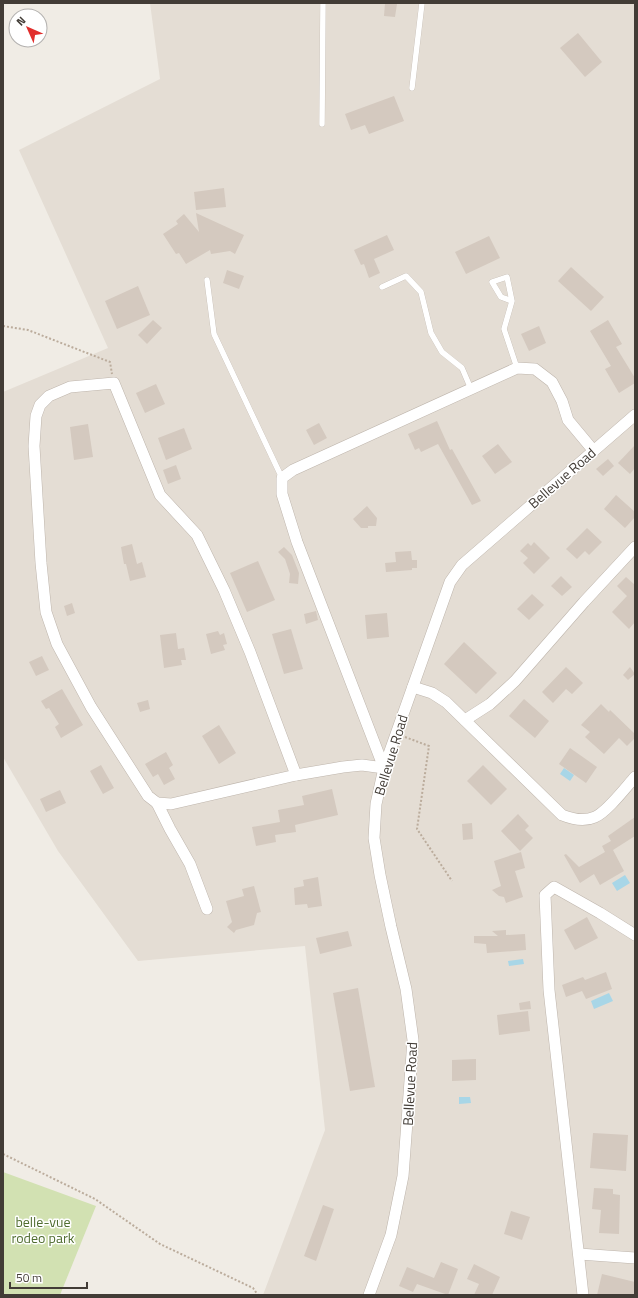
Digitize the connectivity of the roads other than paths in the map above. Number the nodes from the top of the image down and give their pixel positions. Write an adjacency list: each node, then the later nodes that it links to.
1 (324, 3): 4 (lane)
2 (422, 3): 3 (lane)
3 (412, 88)
4 (322, 124)
5 (207, 280): 12 (lane)
6 (382, 287): 9 (lane)
7 (512, 301): 7 (lane); 8 (lane)
8 (517, 368): 9 (street); 11 (street)
9 (471, 390): 12 (street)
10 (635, 415): 11 (street, Bellevue Road)
11 (593, 450): 14 (street, Bellevue Road)
12 (282, 478): 16 (street)
13 (635, 547): 15 (street)
14 (413, 687): 15 (street); 16 (street, Bellevue Road)
15 (465, 720): 18 (street)
16 (384, 768): 17 (street); 24 (street, Bellevue Road)
17 (296, 775): 19 (street); 19 (street)
18 (634, 780)
19 (157, 803): 20 (street)
20 (207, 909)
21 (635, 934): 22 (street)
22 (579, 1254): 23 (street); 25 (street)
23 (635, 1258)
24 (369, 1295)
25 (583, 1295)

